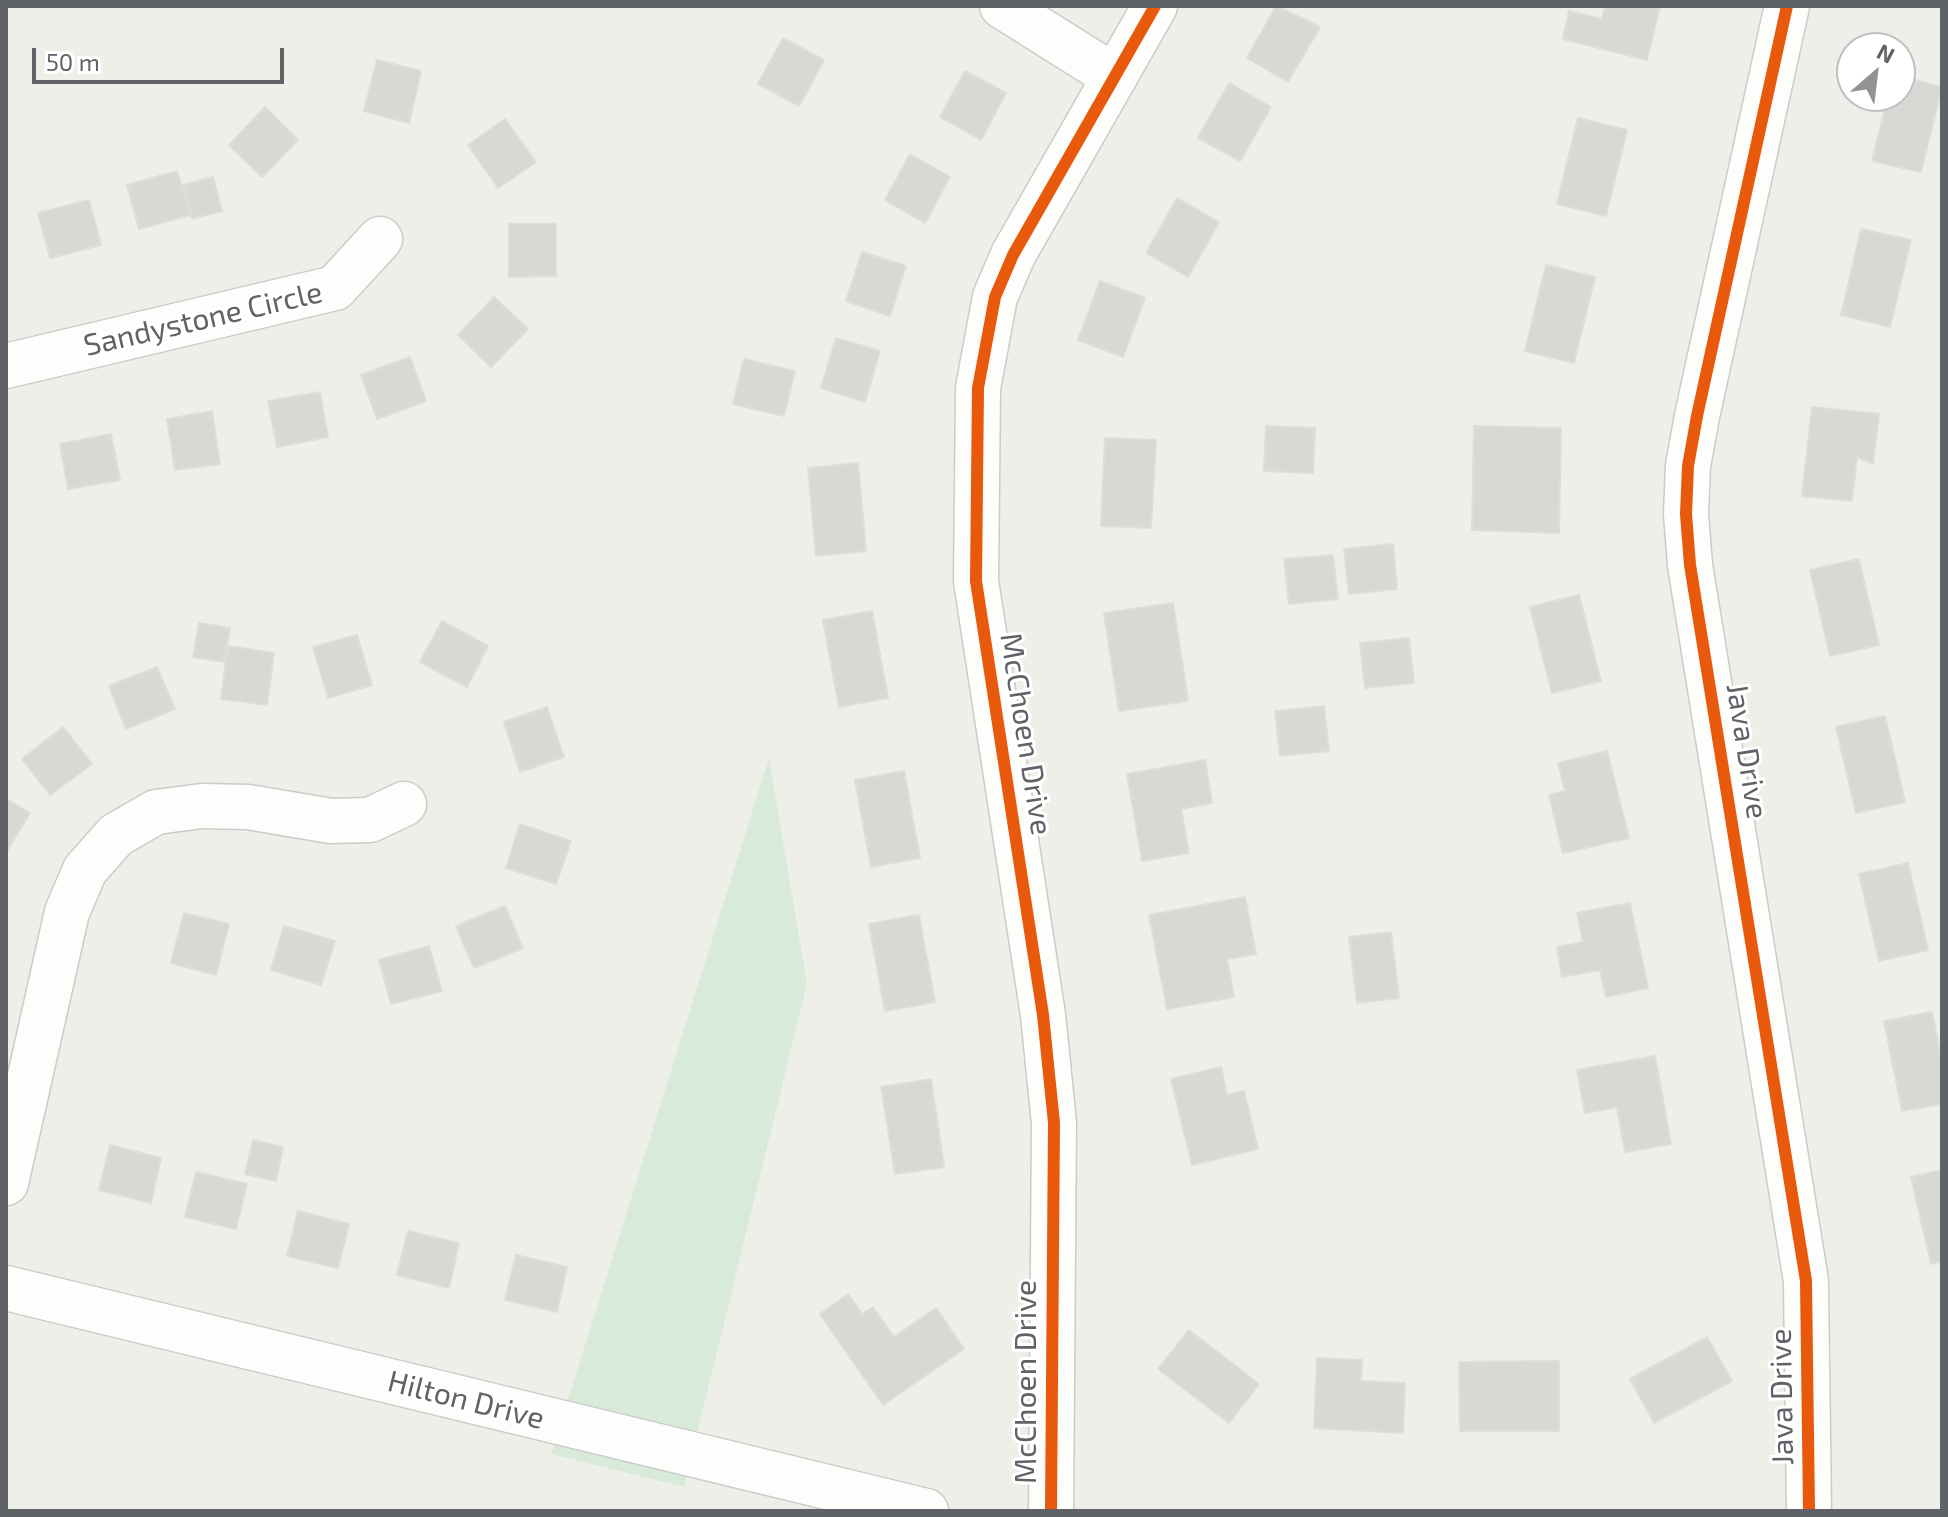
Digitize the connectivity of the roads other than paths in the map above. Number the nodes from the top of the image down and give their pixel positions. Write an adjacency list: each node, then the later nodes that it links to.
1 (1002, 6): 4 (street)
2 (1155, 6): 4 (street, McChoen Drive)
3 (1787, 6): 12 (street, Java Drive)
4 (1115, 77): 11 (street, McChoen Drive)
5 (380, 239): 6 (street, Sandystone Circle)
6 (6, 366)
7 (404, 804): 8 (street)
8 (6, 1183)
9 (6, 1288): 10 (street, Hilton Drive)
10 (926, 1511)
11 (1051, 1511)
12 (1809, 1511)

